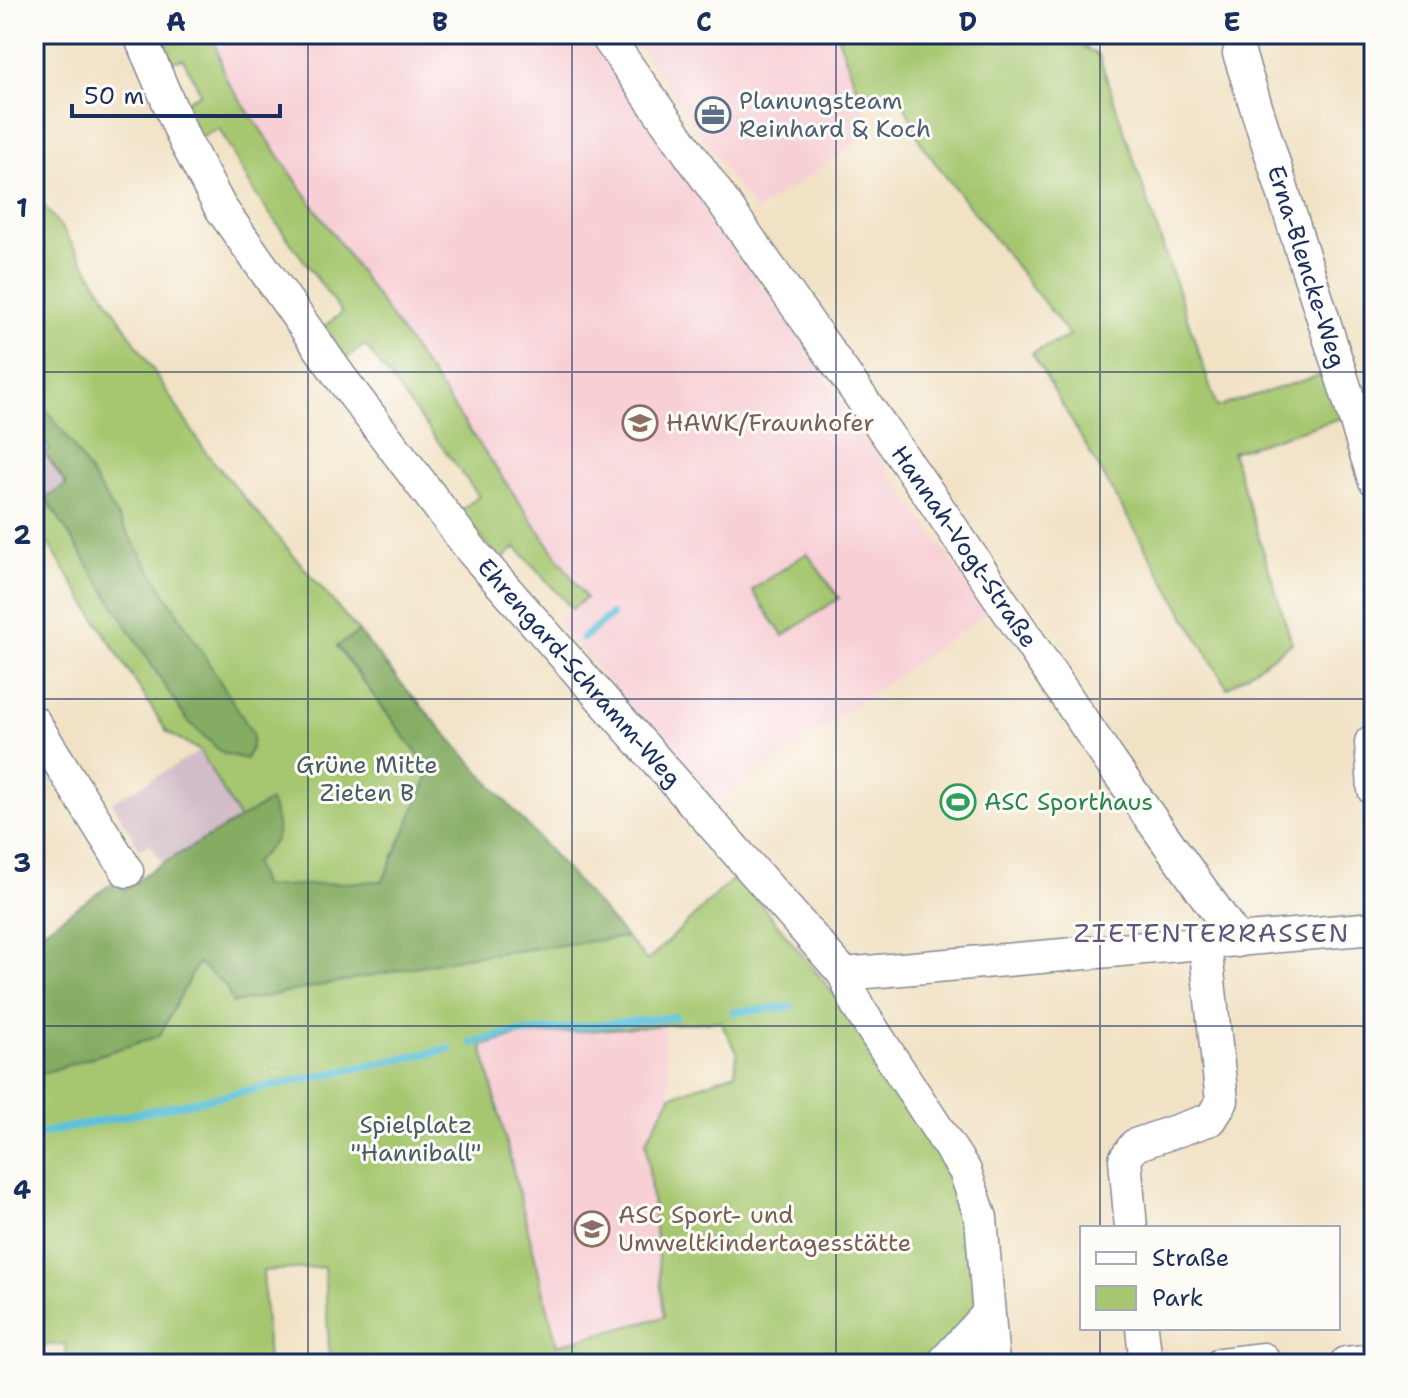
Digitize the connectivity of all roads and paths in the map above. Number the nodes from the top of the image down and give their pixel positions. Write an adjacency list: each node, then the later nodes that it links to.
1 (139, 34): 12 (street, Ehrengard-Schramm-Weg)
2 (605, 34): 10 (street, Hannah-Vogt-Straße)
3 (1239, 53): 4 (street, Erna-Blencke-Weg)
4 (1374, 479)
5 (34, 722): 8 (street)
6 (1374, 741): 7 (street)
7 (1374, 790)
8 (127, 871)
9 (1374, 928): 10 (street)
10 (1238, 941): 11 (street)
11 (1205, 944): 12 (street); 13 (street)
12 (844, 974): 14 (street, Ehrengard-Schramm-Weg)
13 (1131, 1226)
14 (988, 1314): 19 (street); 20 (street, Ehrengard-Schramm-Weg)
15 (1142, 1330): 21 (street)
16 (1263, 1359): 22 (street)
17 (1374, 1360): 18 (street)
18 (1346, 1363)
19 (942, 1364)
20 (993, 1364)
21 (1146, 1364)
22 (1221, 1364)

